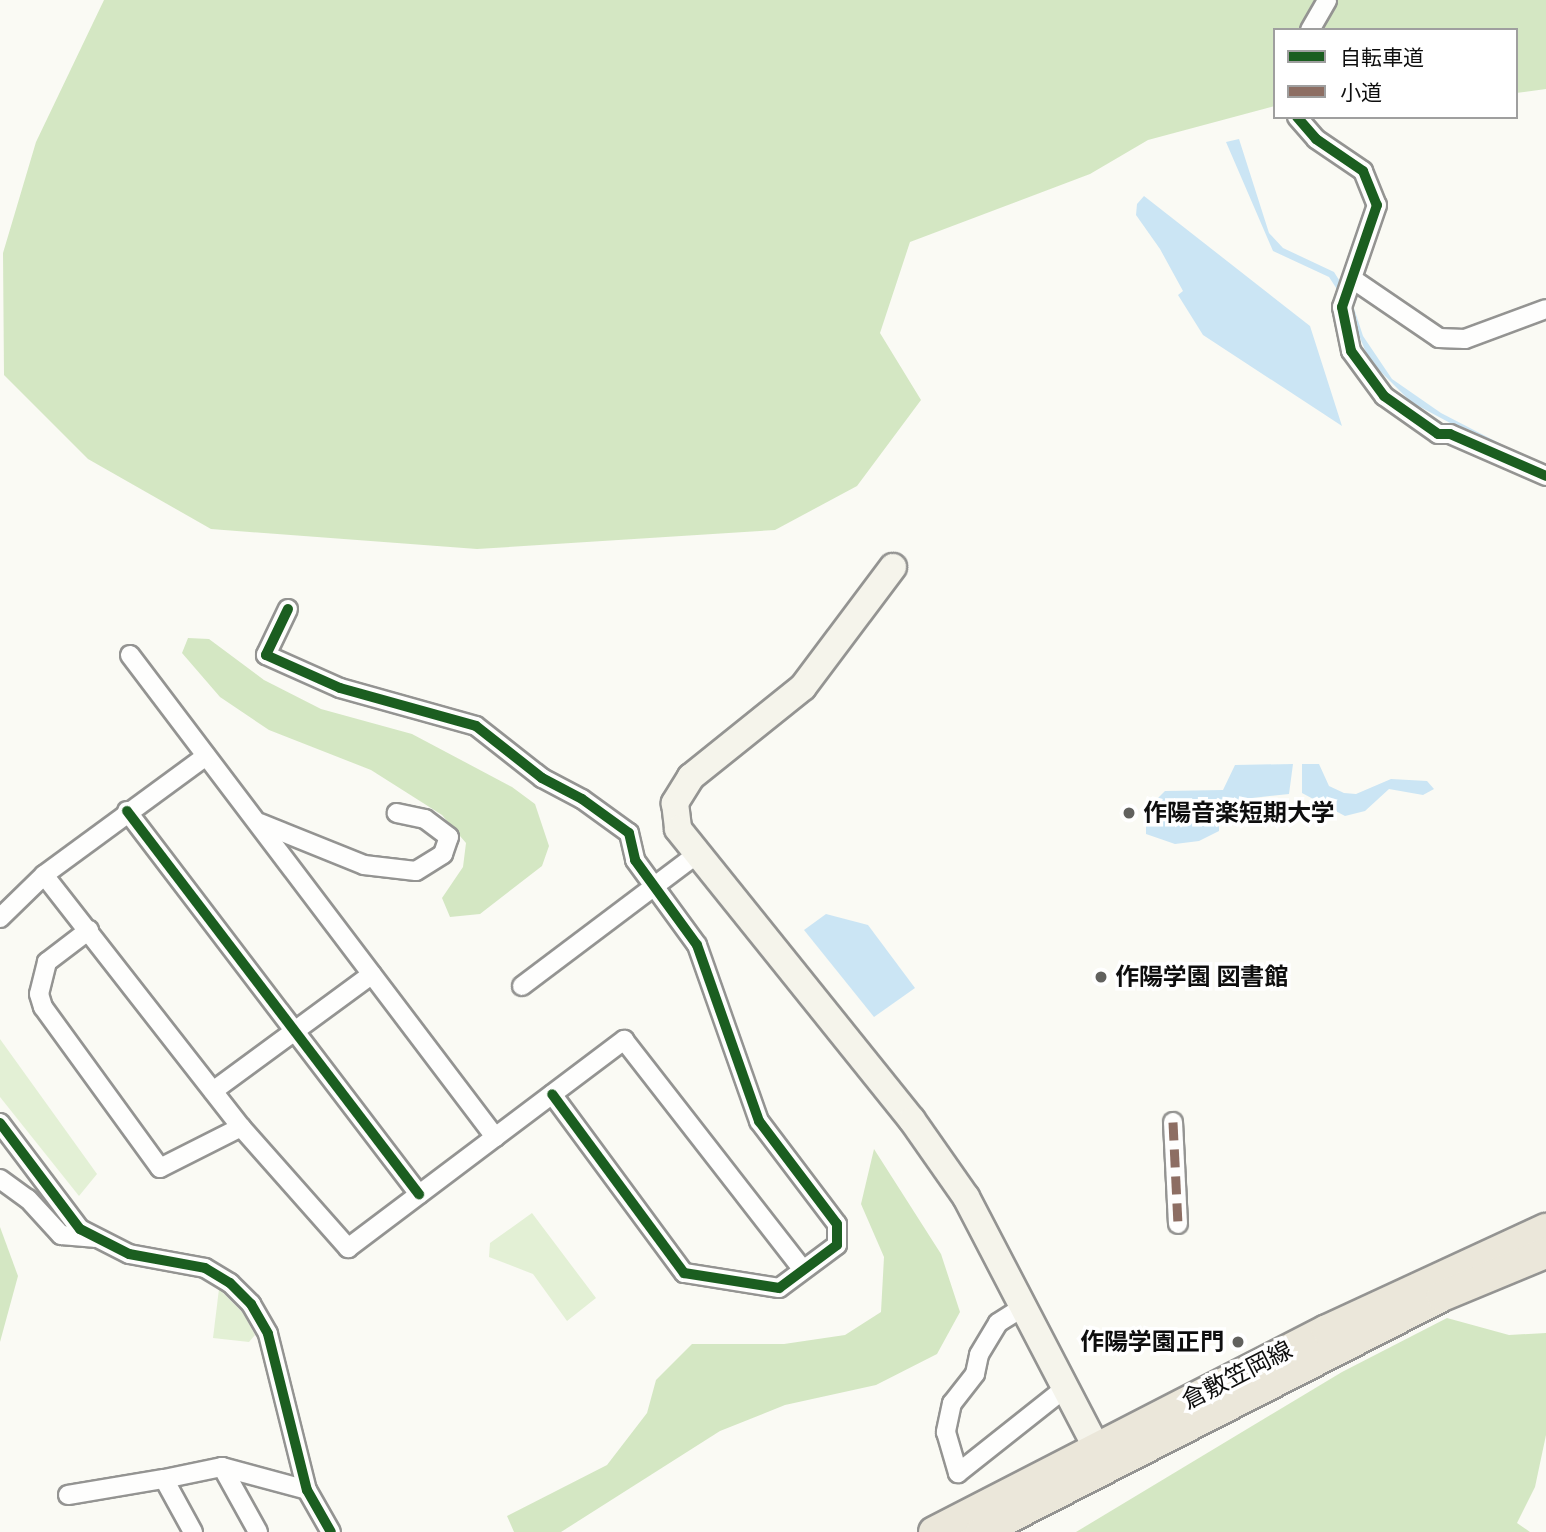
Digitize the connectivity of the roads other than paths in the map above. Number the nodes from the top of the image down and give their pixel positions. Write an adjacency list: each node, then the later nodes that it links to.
1 (1326, 0): 2 (street)
2 (1311, 28)
3 (1299, 119): 4 (street)
4 (1353, 282): 5 (street); 6 (street)
5 (1546, 309)
6 (1546, 476)
7 (893, 567): 14 (street)
8 (288, 609): 16 (street)
9 (130, 655): 10 (street)
10 (206, 756): 11 (street); 13 (street)
11 (127, 811): 15 (street); 21 (street)
12 (397, 813): 13 (street)
13 (256, 822): 19 (street)
14 (696, 855): 16 (street); 35 (street)
15 (44, 875): 17 (street); 18 (street)
16 (656, 887): 20 (street); 34 (street)
17 (0, 918)
18 (89, 930): 22 (street); 26 (street)
19 (372, 974): 21 (street); 27 (street)
20 (522, 986)
21 (294, 1030): 22 (street); 29 (street)
22 (214, 1091): 26 (street)
23 (552, 1094): 27 (street); 34 (street); 34 (street)
24 (1173, 1122): 30 (street)
25 (0, 1123): 32 (street)
26 (242, 1127): 29 (street)
27 (495, 1137): 29 (street)
28 (0, 1179): 32 (street)
29 (419, 1194)
30 (1178, 1224)
31 (1546, 1229): 37 (main road, 倉敷笠岡線)
32 (96, 1238): 40 (street)
33 (1546, 1253): 37 (main road, 倉敷笠岡線)
34 (803, 1270)
35 (1020, 1309): 36 (street); 36 (street)
36 (1064, 1389): 37 (street)
37 (1102, 1458): 45 (main road, 倉敷笠岡線); 46 (main road, 倉敷笠岡線)
38 (222, 1467): 39 (street); 40 (street); 43 (street)
39 (164, 1479): 41 (street); 42 (street)
40 (307, 1490): 44 (street)
41 (68, 1495)
42 (193, 1532)
43 (258, 1532)
44 (331, 1532)
45 (934, 1532)
46 (981, 1532)

